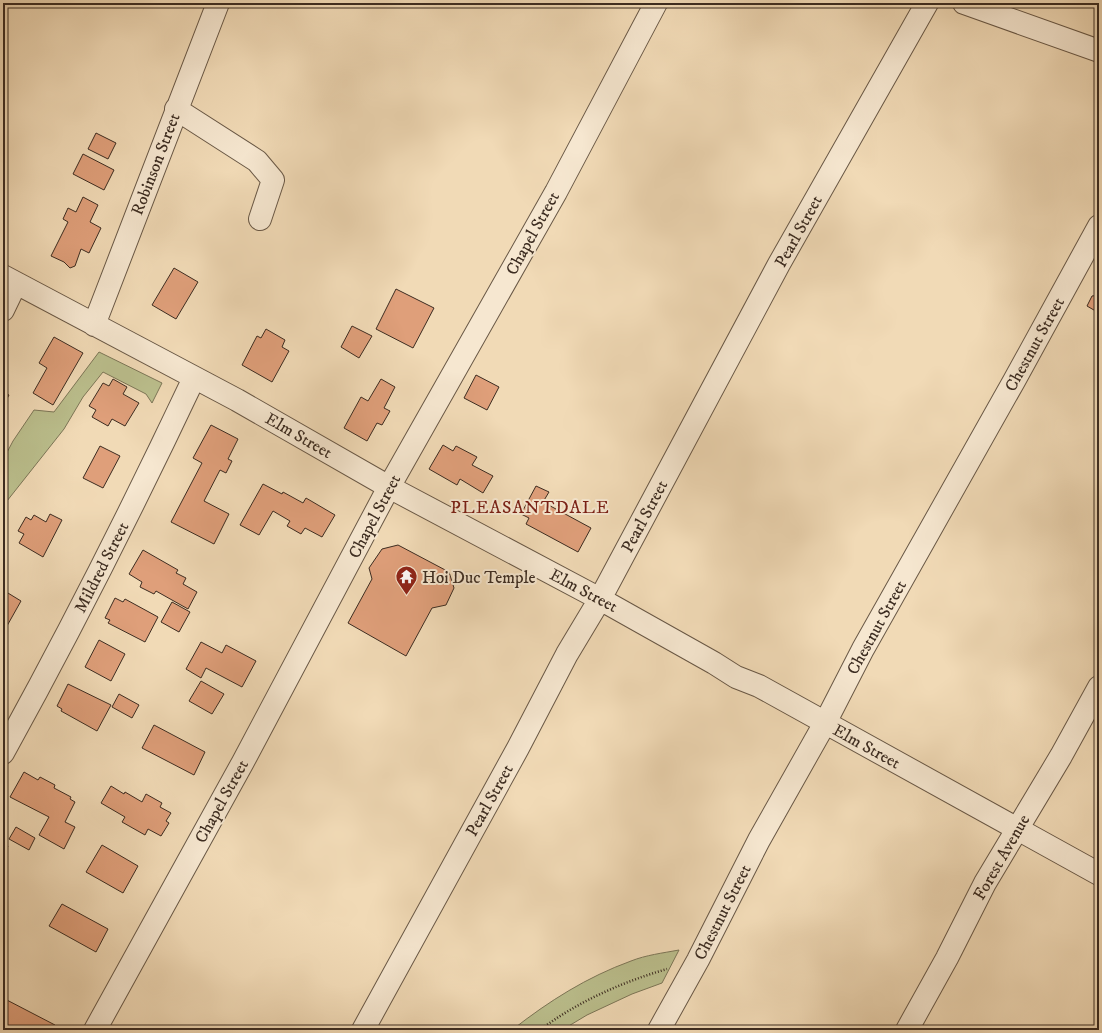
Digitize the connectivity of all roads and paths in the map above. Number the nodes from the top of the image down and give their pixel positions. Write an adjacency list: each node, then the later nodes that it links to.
1 (218, 3): 6 (street, Robinson Street)
2 (656, 3): 13 (street, Chapel Street)
3 (927, 3): 14 (street, Pearl Street)
4 (964, 3): 5 (street)
5 (1099, 51)
6 (176, 109): 7 (street); 11 (street, Robinson Street)
7 (260, 219)
8 (1099, 226): 16 (street, Chestnut Street)
9 (10, 279): 10 (street); 11 (street, Elm Street)
10 (3, 310)
11 (94, 325): 12 (street, Elm Street)
12 (194, 378): 13 (street, Elm Street); 17 (street, Mildred Street)
13 (389, 487): 14 (street, Elm Street); 21 (street, Chapel Street)
14 (600, 599): 16 (street, Elm Street); 22 (street, Pearl Street)
15 (1099, 687): 18 (street, Forest Avenue)
16 (825, 723): 18 (street, Elm Street); 20 (street, Chestnut Street)
17 (3, 753)
18 (1017, 828): 19 (street, Elm Street); 25 (street, Forest Avenue)
19 (1099, 874)
20 (698, 960): 23 (path); 24 (street, Chestnut Street)
21 (95, 1030)
22 (362, 1030)
23 (540, 1030)
24 (659, 1030)
25 (907, 1030)

